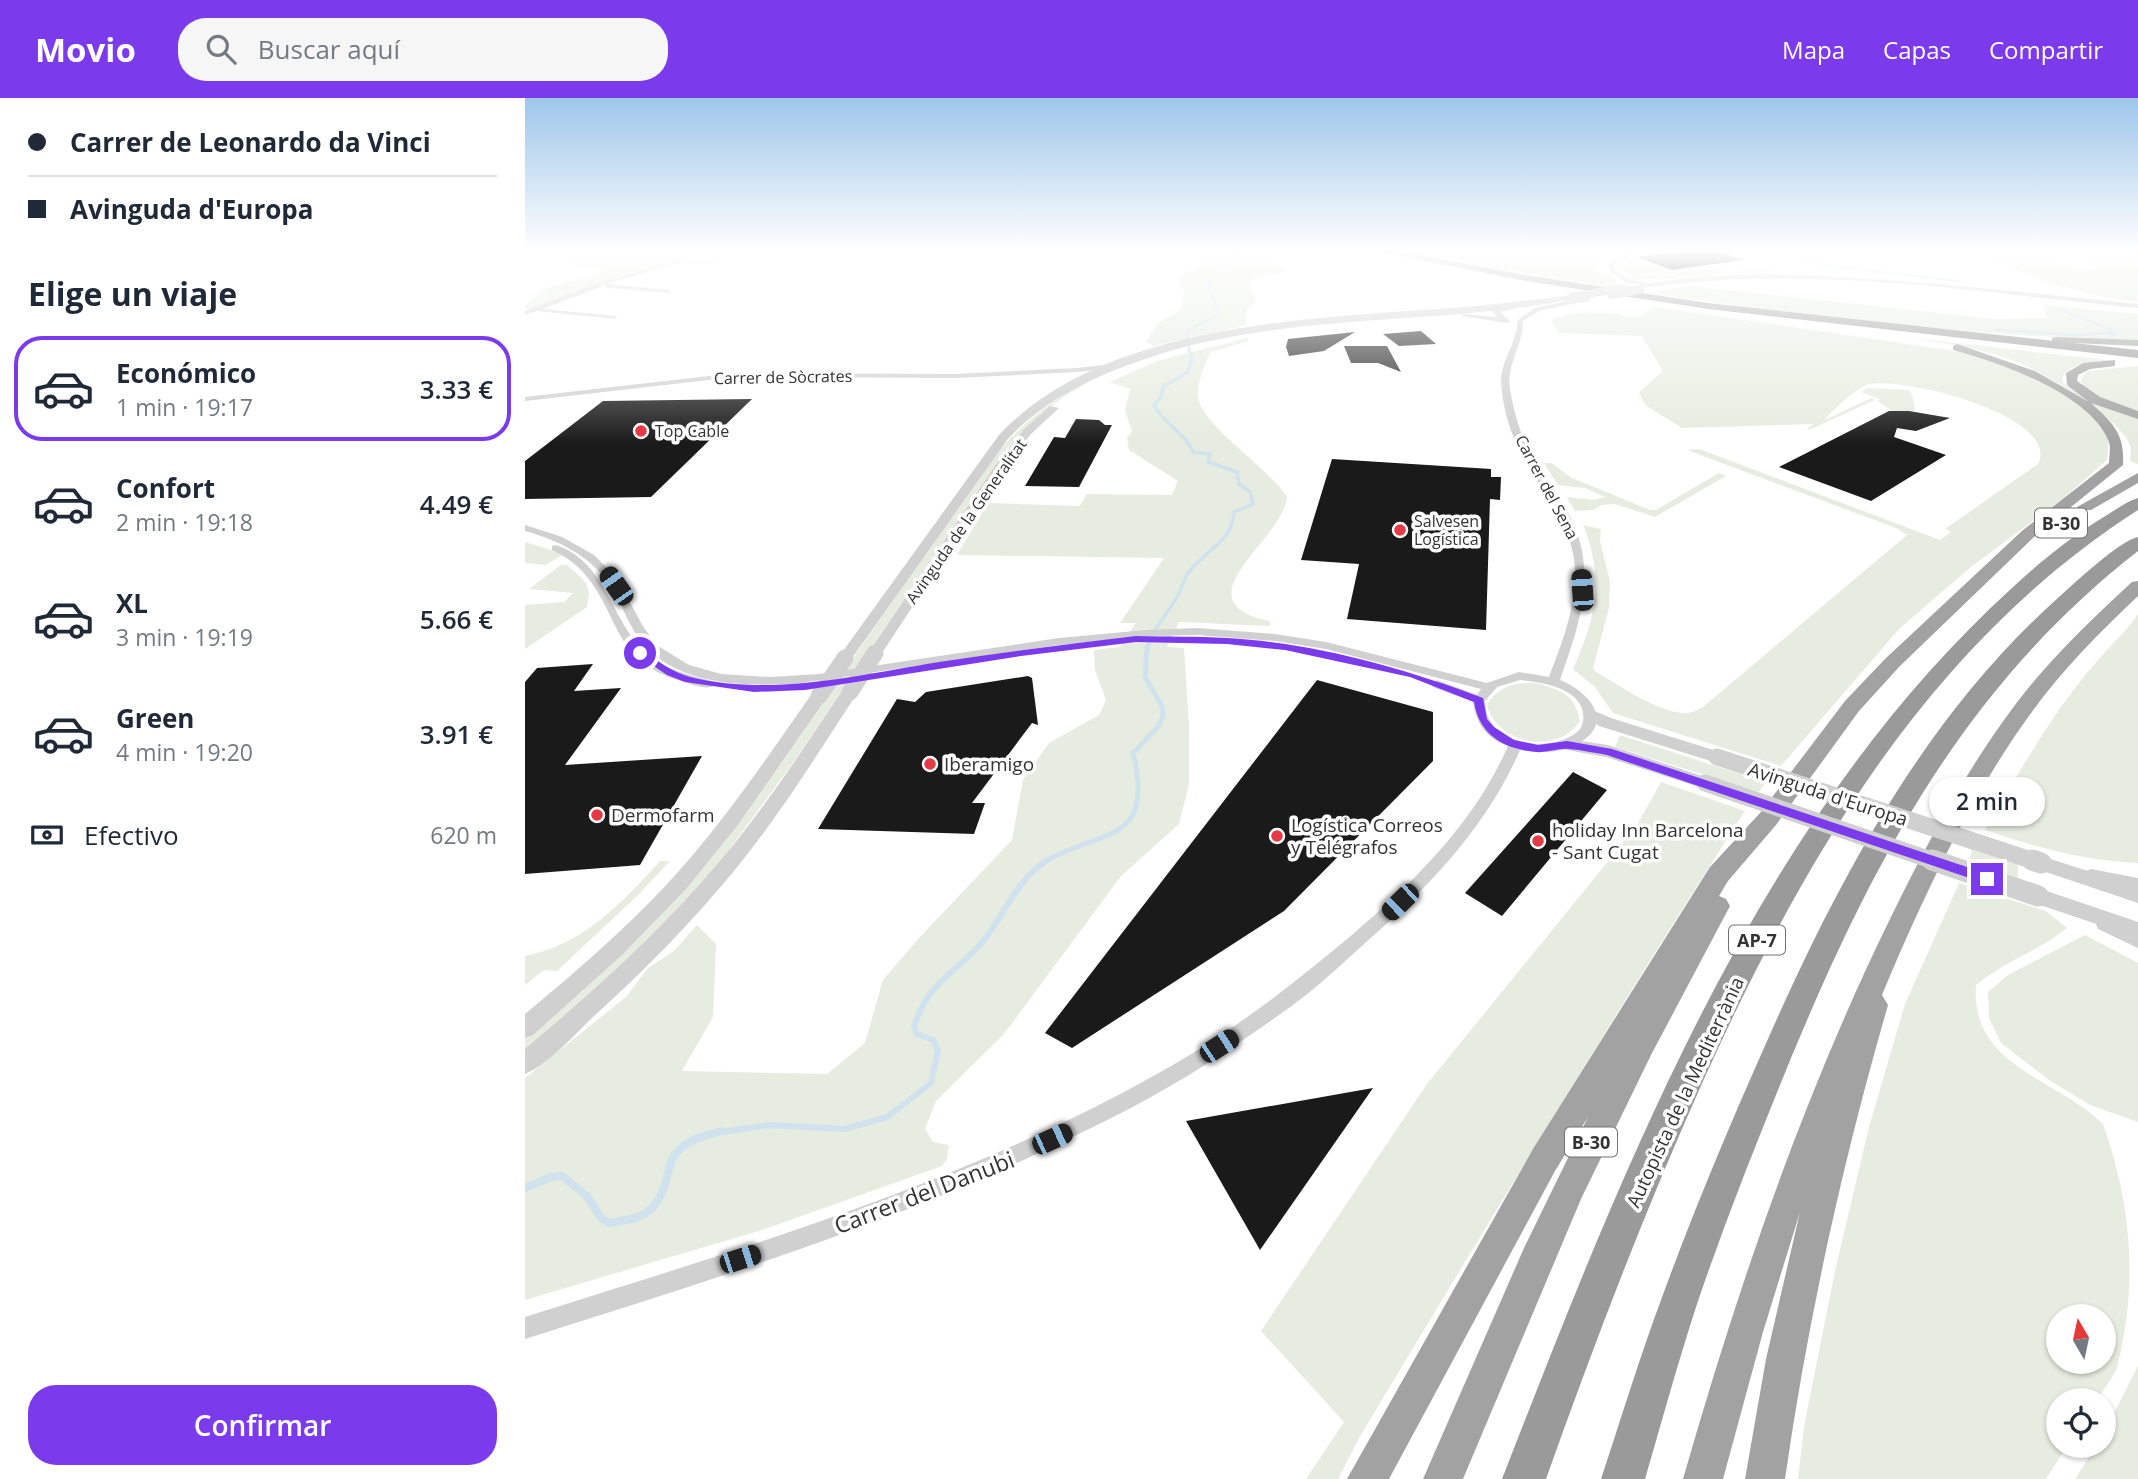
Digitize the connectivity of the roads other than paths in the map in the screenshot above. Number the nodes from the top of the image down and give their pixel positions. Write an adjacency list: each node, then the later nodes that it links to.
1 (580, 314): 12 (street)
2 (1406, 314): 16 (street, Avinguda de la Generalitat)
3 (1499, 314): 11 (street)
4 (1511, 314): 11 (street, Avinguda de la Generalitat)
5 (1524, 314): 11 (street)
6 (1526, 314): 14 (street, Carrer del Sena)
7 (1731, 314): 18 (highway)
8 (1748, 314): 20 (highway)
9 (1787, 314): 13 (highway)
10 (1464, 316): 11 (street, Avinguda de la Generalitat); 11 (street); 16 (street, Avinguda de la Generalitat)
11 (1501, 317): 14 (street)
12 (615, 318)
13 (1837, 321): 15 (highway); 20 (highway)
14 (1521, 334): 36 (street, Carrer del Sena)
15 (2056, 340): 17 (highway)
16 (1201, 341): 19 (street, Avinguda de la Generalitat)
17 (2138, 343)
18 (1957, 348): 32 (highway)
19 (1171, 349): 22 (street, Avinguda de la Generalitat); 51 (street, Avinguda de la Generalitat, bridge)
20 (2138, 359): 21 (highway)
21 (2111, 363): 26 (highway)
22 (1112, 366): 23 (street, Carrer de Sòcrates); 24 (street, Avinguda de la Generalitat)
23 (1041, 372): 24 (street); 25 (street, Carrer de Sòcrates)
24 (1066, 389): 50 (street, Avinguda de la Generalitat, bridge)
25 (525, 400)
26 (2138, 415)
27 (2138, 477): 32 (highway, B-30)
28 (2138, 503): 55 (highway, Autopista de la Mediterrània / AP-7)
29 (525, 528): 35 (street)
30 (525, 536): 35 (street)
31 (2138, 542): 56 (highway)
32 (1987, 574): 42 (highway, B-30)
33 (2138, 586): 49 (highway)
34 (1172, 635): 35 (street); 37 (street); 38 (street)
35 (1121, 638)
36 (1554, 680): 37 (street); 39 (street)
37 (1489, 687): 38 (street)
38 (1479, 700): 40 (street)
39 (1591, 714): 41 (street); 43 (street, Avinguda d'Europa, bridge)
40 (1516, 744): 41 (street); 52 (street, Carrer del Danubi)
41 (1567, 745): 46 (street, Avinguda d'Europa, bridge)
42 (1768, 819): 53 (highway); 54 (highway, B-30)
43 (2067, 871): 44 (street, Avinguda d'Europa); 45 (street, Avinguda d'Europa)
44 (2138, 884)
45 (2138, 895)
46 (2065, 905): 47 (street, Avinguda d'Europa); 48 (street, Avinguda d'Europa)
47 (2138, 930)
48 (2138, 941)
49 (1890, 943): 57 (highway); 58 (highway)
50 (525, 1028)
51 (525, 1063)
52 (525, 1328)
53 (1367, 1479)
54 (1443, 1479)
55 (1524, 1479)
56 (1623, 1479)
57 (1703, 1479)
58 (1765, 1479)

